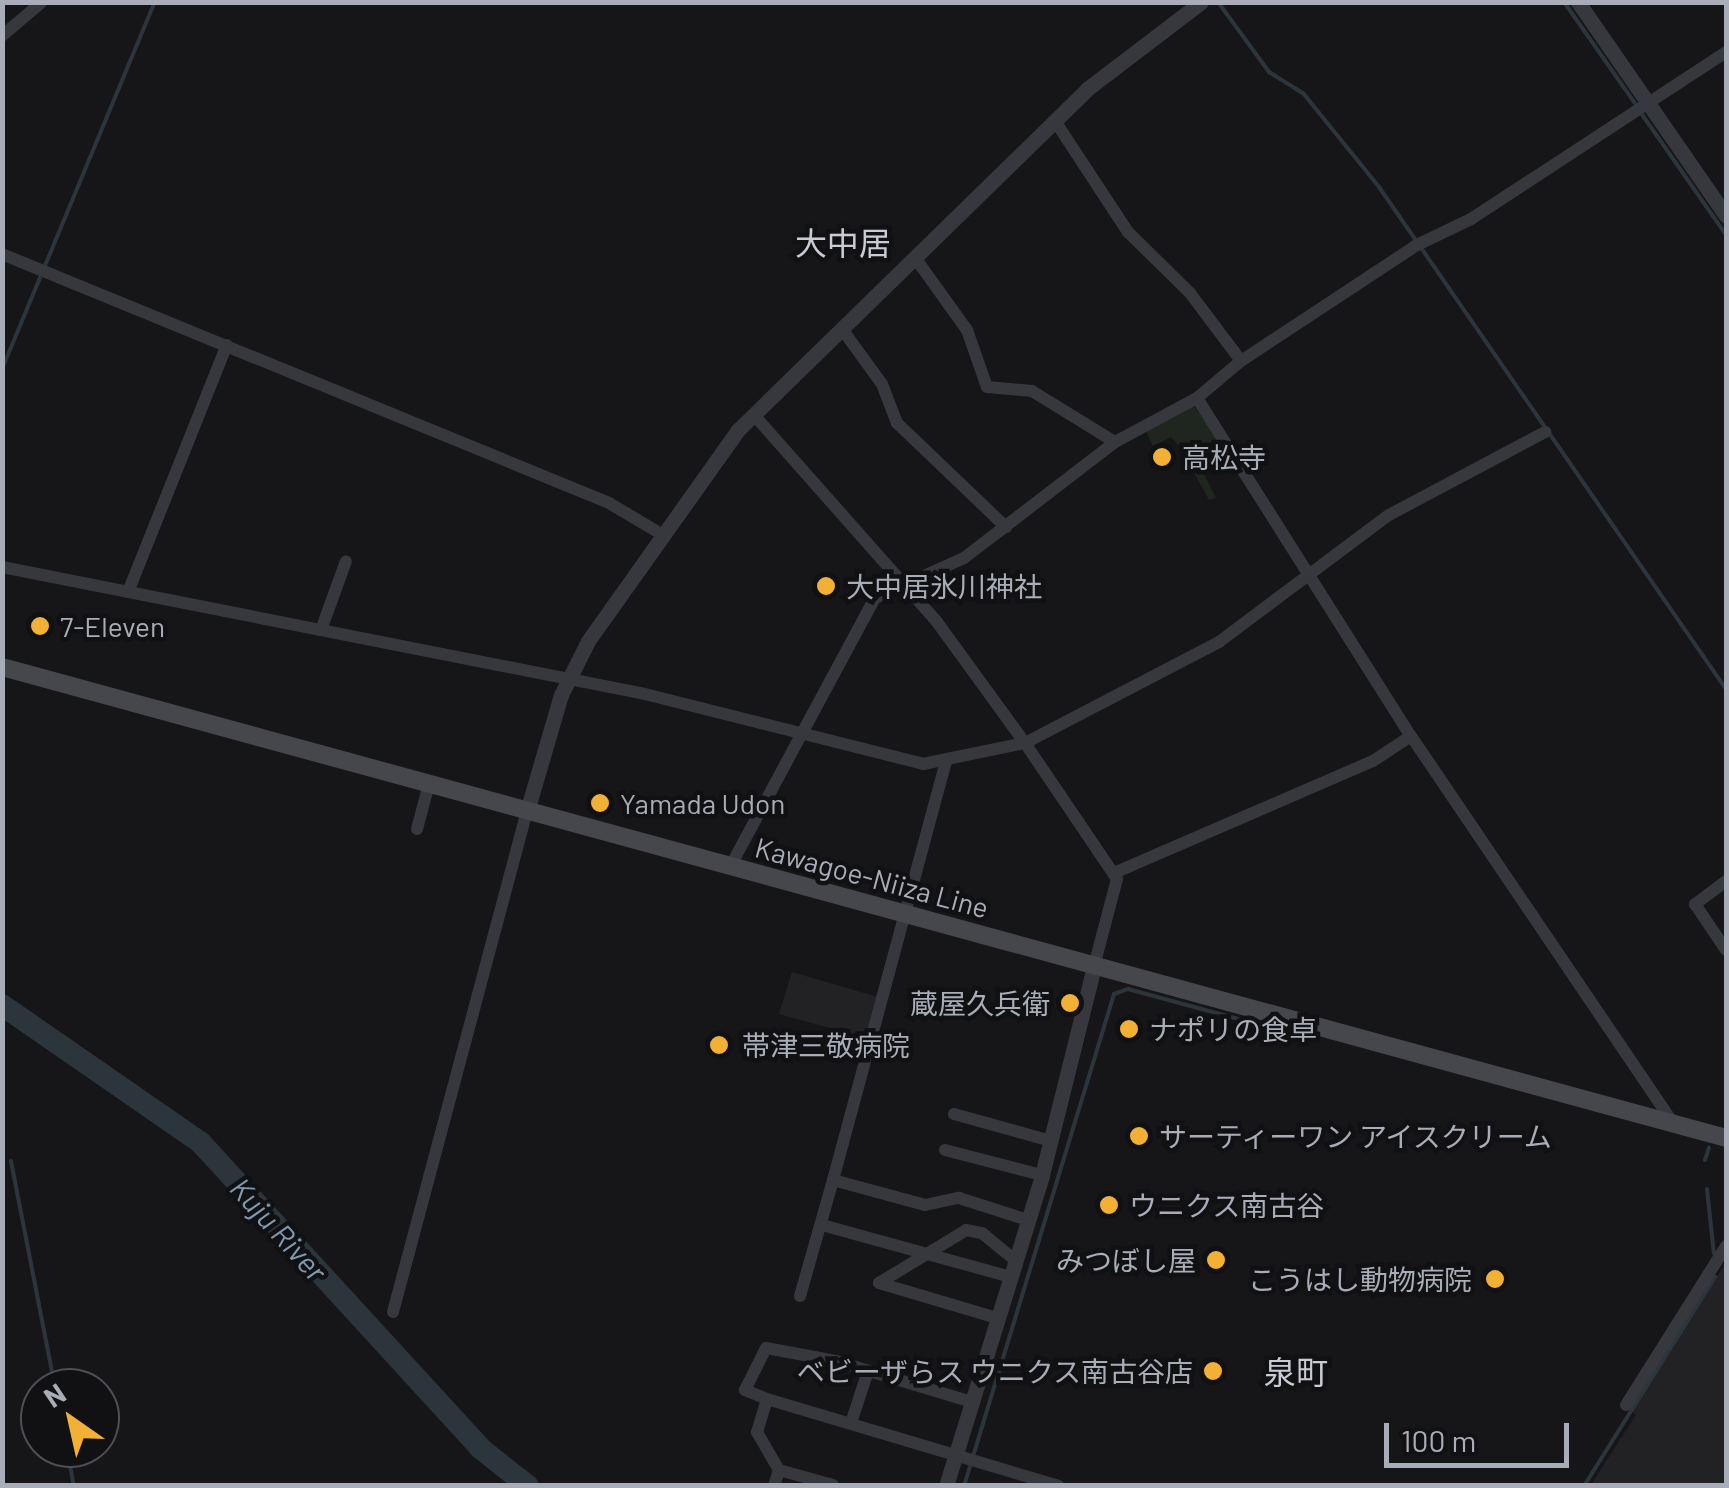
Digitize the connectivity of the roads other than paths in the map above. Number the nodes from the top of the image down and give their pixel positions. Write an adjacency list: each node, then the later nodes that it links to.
1 (42, 2): 4 (street)
2 (1201, 2): 7 (street)
3 (1578, 2): 6 (street)
4 (2, 36)
5 (1726, 52): 6 (street)
6 (1648, 103): 8 (street); 13 (street)
7 (1055, 121): 10 (street); 13 (street)
8 (1726, 216)
9 (2, 254): 12 (street)
10 (916, 259): 11 (street); 17 (street)
11 (842, 329): 15 (street); 18 (street)
12 (226, 345): 19 (street); 24 (street)
13 (1241, 361): 14 (street)
14 (1197, 398): 17 (street); 22 (street)
15 (754, 415): 19 (street); 23 (street)
16 (1544, 432): 22 (street)
17 (1115, 442): 18 (street)
18 (1006, 527): 23 (street)
19 (663, 535): 27 (street)
20 (346, 561): 25 (street)
21 (2, 567): 24 (street)
22 (1311, 578): 29 (street); 30 (street)
23 (903, 584): 28 (street); 30 (street)
24 (128, 592): 25 (street)
25 (321, 630): 27 (street)
26 (2, 667): 32 (main road, Kawagoe-Niiza Line)
27 (568, 680): 28 (street); 33 (street)
28 (798, 733): 31 (street); 35 (street)
29 (1411, 736): 36 (street); 42 (street)
30 (1025, 743): 31 (street); 36 (street)
31 (946, 760): 38 (street)
32 (429, 784): 33 (main road, Kawagoe-Niiza Line); 34 (street)
33 (527, 810): 35 (main road, Kawagoe-Niiza Line); 54 (street)
34 (416, 829)
35 (730, 867): 38 (main road, Kawagoe-Niiza Line)
36 (1114, 873): 40 (street)
37 (1726, 882): 39 (street)
38 (906, 916): 40 (main road, Kawagoe-Niiza Line); 47 (street)
39 (1726, 948)
40 (1094, 966): 42 (main road, Kawagoe-Niiza Line); 44 (street)
41 (954, 1114): 44 (street)
42 (1674, 1124): 43 (main road, Kawagoe-Niiza Line)
43 (1726, 1138)
44 (1048, 1140): 46 (street)
45 (945, 1150): 46 (street)
46 (1042, 1175): 48 (street)
47 (833, 1180): 48 (street); 49 (street)
48 (1028, 1220): 52 (street)
49 (822, 1225): 51 (street); 53 (street)
50 (1726, 1246): 59 (street)
51 (922, 1252): 52 (street); 52 (street); 55 (street)
52 (1014, 1269): 55 (street)
53 (800, 1296)
54 (393, 1312)
55 (997, 1318): 58 (street)
56 (868, 1371): 57 (street); 58 (street); 60 (street)
57 (767, 1400): 60 (street); 62 (street)
58 (972, 1402): 61 (street)
59 (1626, 1405)
60 (851, 1424): 61 (street)
61 (956, 1456): 65 (street); 66 (street)
62 (779, 1470): 63 (street); 64 (street)
63 (833, 1484)
64 (774, 1486)
65 (946, 1486)
66 (1058, 1486)

